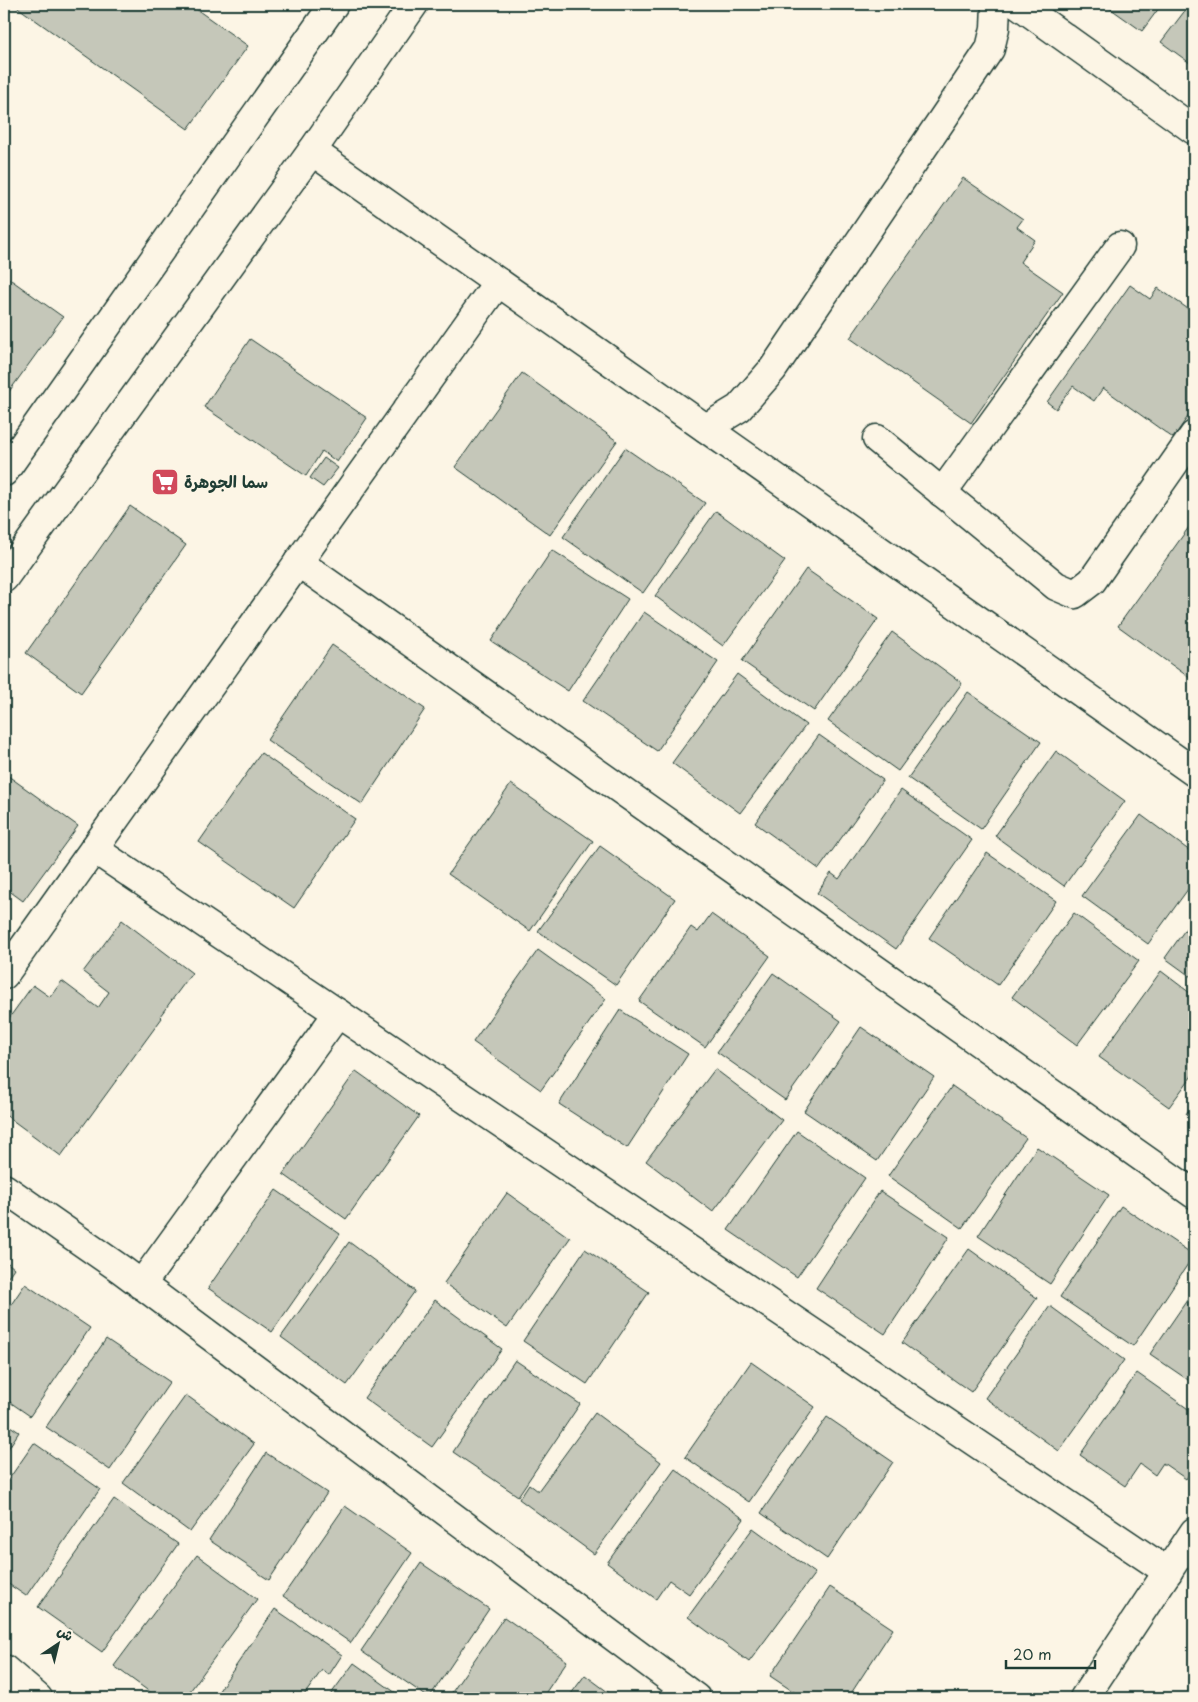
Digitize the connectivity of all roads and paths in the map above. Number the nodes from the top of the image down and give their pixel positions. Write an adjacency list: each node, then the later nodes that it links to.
1 (334, 4): 12 (street)
2 (414, 4): 6 (street)
3 (996, 4): 9 (street)
4 (1018, 4): 5 (street)
5 (1194, 130)
6 (312, 151): 8 (street); 15 (street)
7 (1120, 246): 13 (street)
8 (498, 282): 9 (street); 14 (street)
9 (706, 428): 16 (street)
10 (1194, 435): 13 (street)
11 (877, 439): 13 (street)
12 (4, 472)
13 (942, 493)
14 (298, 562): 17 (street); 21 (street)
15 (4, 578)
16 (1194, 772)
17 (94, 849): 18 (street); 19 (street)
18 (4, 975)
19 (338, 1013): 22 (street); 24 (street)
20 (4, 1188): 22 (street)
21 (1194, 1194)
22 (141, 1285): 27 (street)
23 (1194, 1532): 24 (street)
24 (1168, 1572): 28 (street)
25 (4, 1669): 26 (street)
26 (38, 1698)
27 (696, 1698)
28 (1084, 1698)

